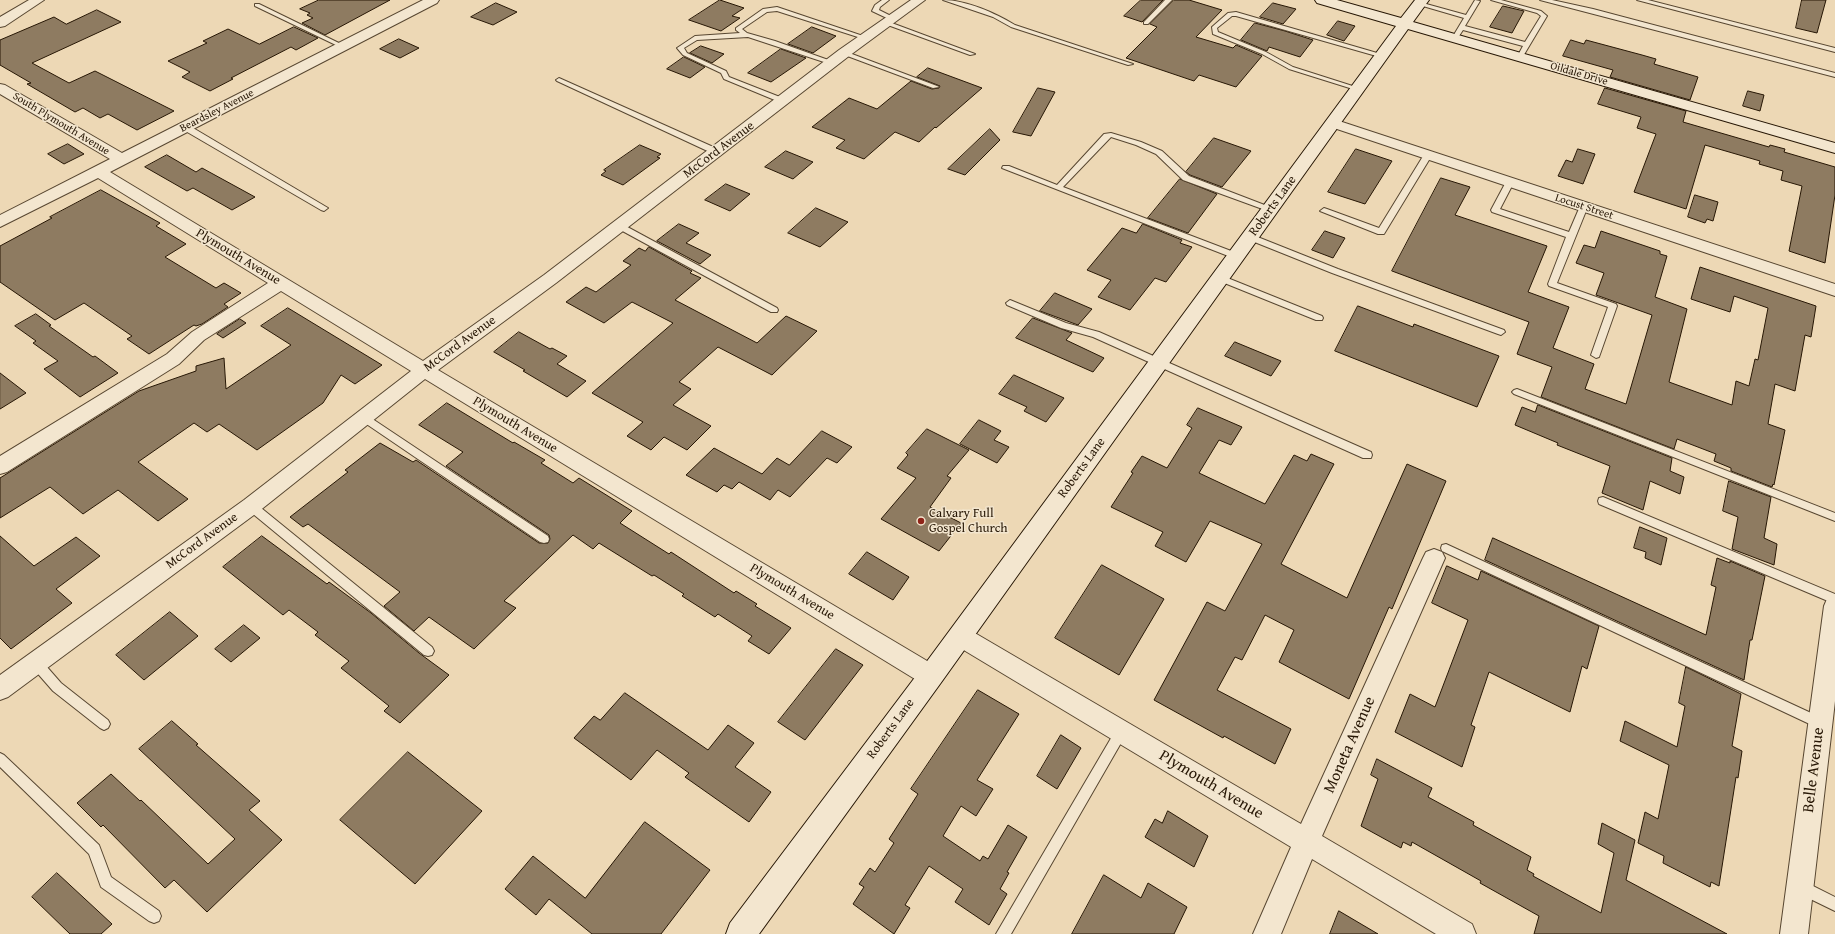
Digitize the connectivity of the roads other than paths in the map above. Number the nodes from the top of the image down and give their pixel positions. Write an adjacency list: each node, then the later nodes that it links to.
1 (38, 0): 16 (street)
2 (434, 0): 22 (street, Beardsley Avenue)
3 (886, 0): 15 (lane)
4 (916, 0): 15 (street, McCord Avenue)
5 (946, 0): 28 (lane)
6 (1169, 0): 17 (lane)
7 (1322, 0): 18 (main road, Oildale Drive)
8 (1477, 0): 14 (lane)
9 (1494, 0): 24 (lane)
10 (1543, 0): 29 (lane)
11 (1640, 0): 23 (lane)
12 (1420, 2): 14 (lane); 18 (main road, Roberts Lane)
13 (257, 5): 22 (lane)
14 (1467, 17): 19 (lane)
15 (890, 21): 21 (street, McCord Avenue); 25 (lane)
16 (0, 23)
17 (1146, 23)
18 (1405, 24): 19 (main road, Oildale Drive); 26 (main road, Roberts Lane)
19 (1458, 32): 24 (main road, Oildale Drive)
20 (748, 35): 21 (lane); 27 (lane); 34 (lane)
21 (866, 38): 27 (street, McCord Avenue)
22 (342, 46): 36 (street, Beardsley Avenue)
23 (1835, 50)
24 (1524, 51): 37 (main road, Oildale Drive)
25 (972, 54)
26 (1382, 56): 33 (main road, Roberts Lane); 33 (lane)
27 (838, 58): 31 (lane); 34 (street, McCord Avenue)
28 (1130, 64)
29 (1835, 75)
30 (559, 80): 38 (lane)
31 (935, 87)
32 (0, 88): 40 (street, South Plymouth Avenue)
33 (1358, 89): 35 (main road, Roberts Lane)
34 (782, 101): 38 (street, McCord Avenue)
35 (1333, 123): 39 (street, Locust Street); 47 (main road, Roberts Lane)
36 (185, 127): 40 (street, Beardsley Avenue); 46 (lane)
37 (1835, 148)
38 (716, 152): 50 (street, McCord Avenue)
39 (1428, 155): 43 (street, Locust Street); 48 (lane)
40 (122, 160): 42 (street, Beardsley Avenue)
41 (1006, 168): 44 (lane)
42 (99, 172): 49 (street, Beardsley Avenue); 55 (street, Plymouth Avenue)
43 (1510, 182): 45 (street, Locust Street); 51 (lane)
44 (1058, 188): 47 (lane); 53 (lane)
45 (1584, 206): 51 (lane); 56 (street, Locust Street)
46 (324, 208)
47 (1271, 209): 52 (main road, Roberts Lane)
48 (1324, 211)
49 (0, 222)
50 (620, 226): 58 (lane); 63 (street, McCord Avenue)
51 (1571, 236): 61 (lane)
52 (1250, 237): 53 (main road, Roberts Lane); 60 (lane)
53 (1236, 256): 54 (main road, Roberts Lane)
54 (1220, 278): 59 (lane); 62 (main road, Roberts Lane)
55 (282, 283): 63 (street, Plymouth Avenue); 67 (street)
56 (1835, 290)
57 (1010, 302): 62 (lane)
58 (774, 310)
59 (1319, 318)
60 (1501, 332)
61 (1596, 355)
62 (1158, 363): 66 (lane); 75 (main road, Roberts Lane)
63 (424, 370): 65 (street, McCord Avenue); 78 (street, Plymouth Avenue)
64 (1517, 392): 70 (lane)
65 (365, 418): 69 (street, McCord Avenue); 71 (lane)
66 (1367, 456)
67 (0, 466)
68 (1603, 501): 73 (lane)
69 (251, 506): 76 (lane); 77 (street, McCord Avenue)
70 (1835, 517)
71 (544, 539)
72 (1440, 553): 80 (lane); 84 (street, Moneta Avenue)
73 (1835, 599)
74 (1835, 606): 80 (street, Belle Avenue)
75 (960, 636): 78 (main road, Roberts Lane); 82 (street, Plymouth Avenue)
76 (428, 651)
77 (36, 663): 79 (street, McCord Avenue); 81 (lane)
78 (931, 676): 88 (main road, Roberts Lane)
79 (0, 689)
80 (1820, 723): 85 (street, Belle Avenue)
81 (104, 724)
82 (1121, 732): 84 (street, Plymouth Avenue); 89 (lane)
83 (0, 759): 87 (lane)
84 (1306, 842): 90 (street, Moneta Avenue); 91 (street, Plymouth Avenue)
85 (1800, 886): 86 (lane); 92 (street, Belle Avenue)
86 (1835, 904)
87 (154, 916)
88 (741, 934)
89 (1003, 934)
90 (1267, 934)
91 (1462, 934)
92 (1794, 934)

